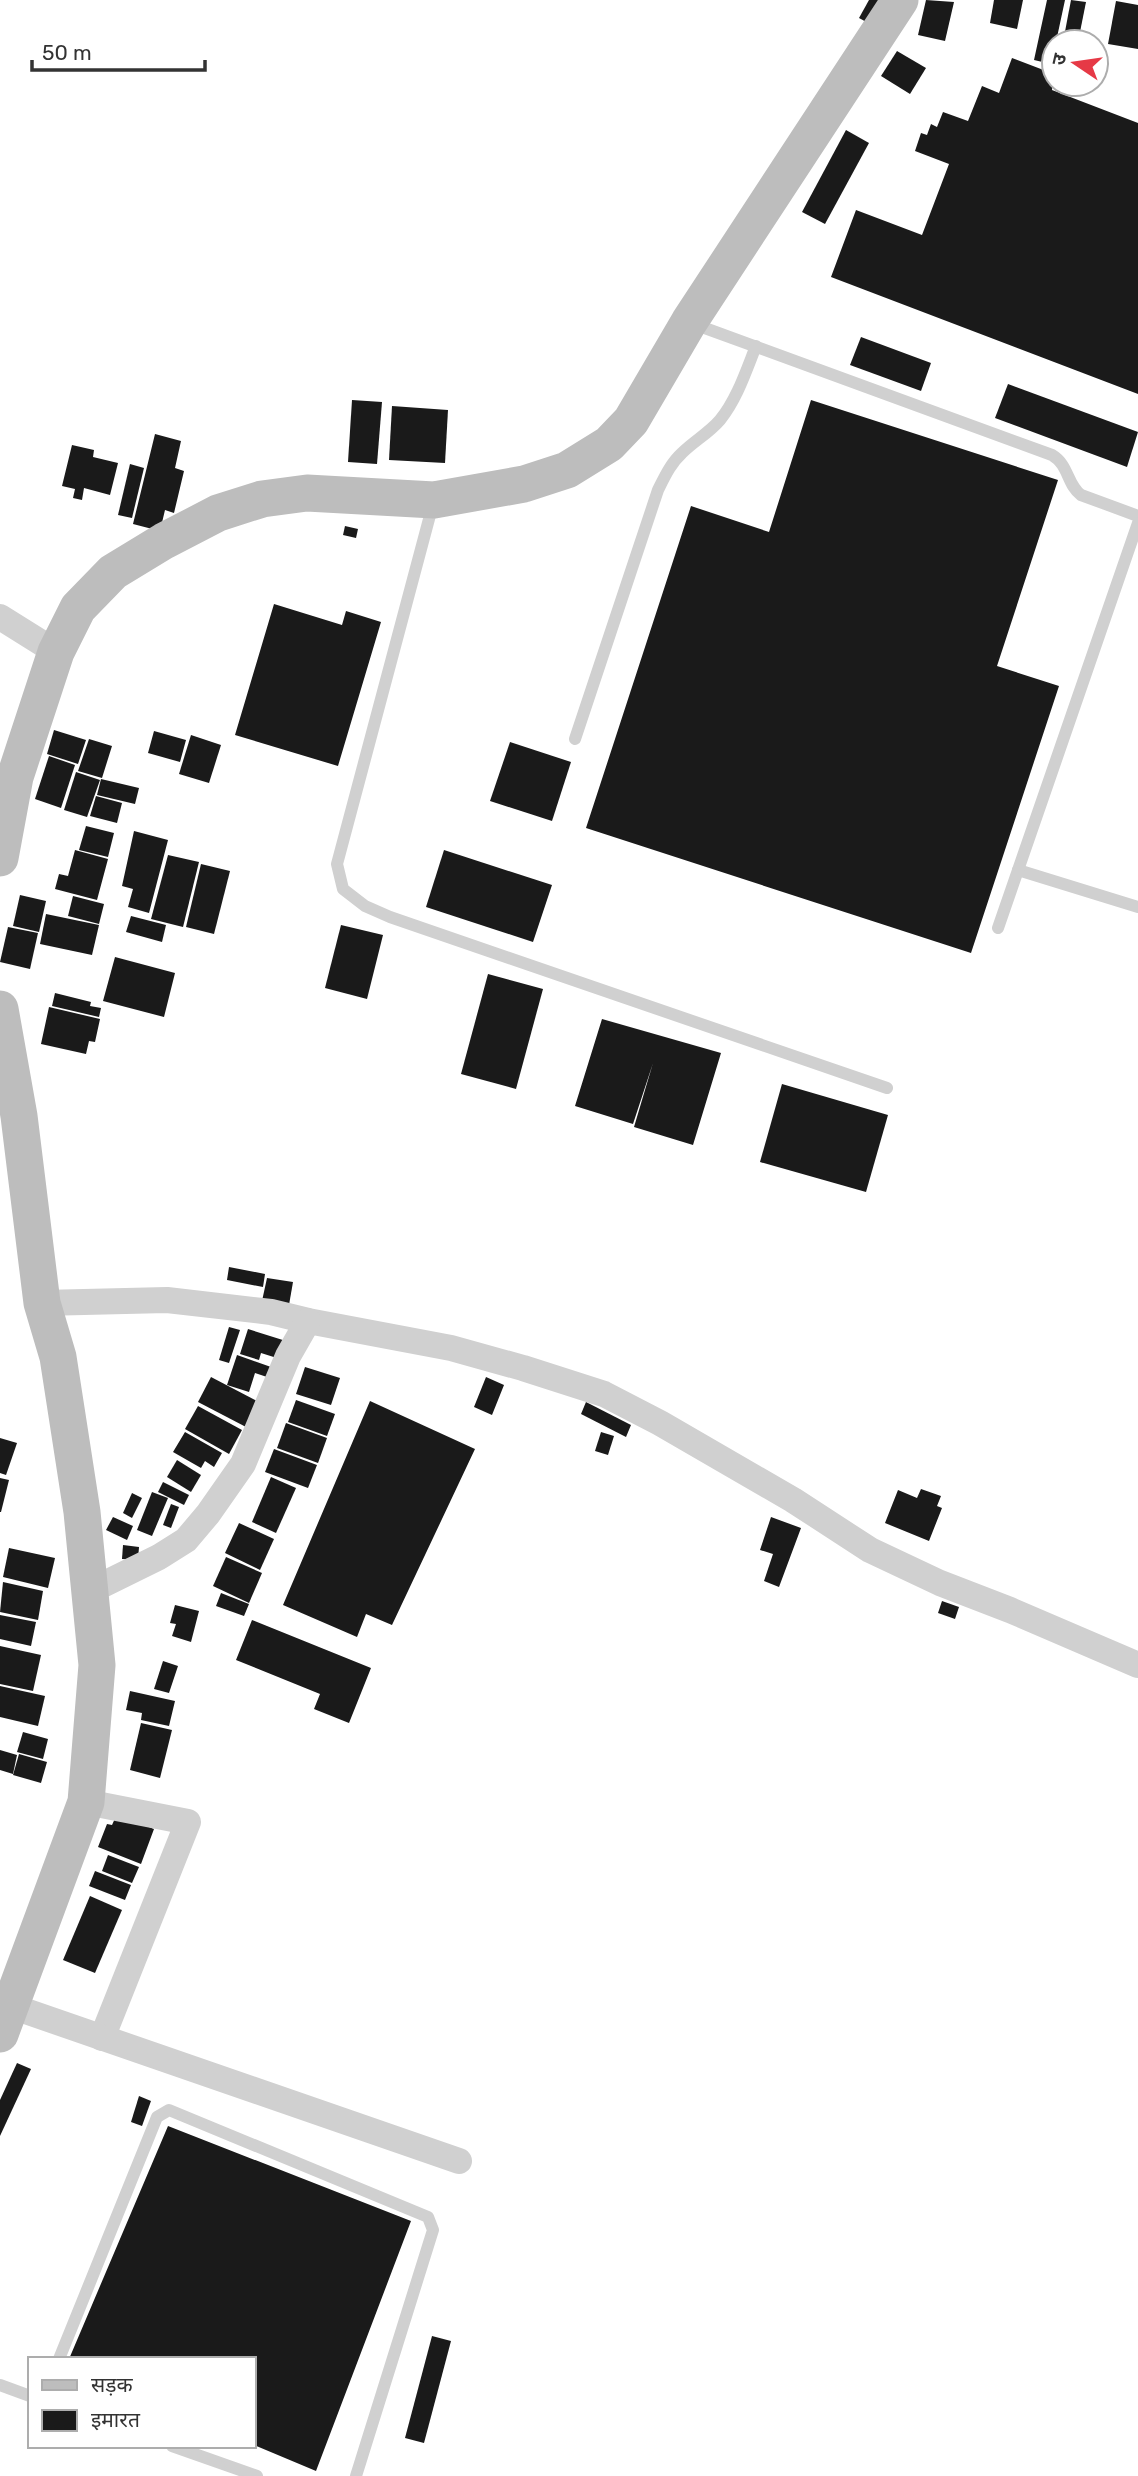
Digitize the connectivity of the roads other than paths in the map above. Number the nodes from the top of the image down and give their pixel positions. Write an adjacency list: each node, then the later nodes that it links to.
1 (900, 0): 2 (street)
2 (689, 322): 3 (lane); 4 (street)
3 (757, 346): 5 (lane); 9 (lane)
4 (434, 500): 8 (street); 15 (lane)
5 (1138, 516)
6 (1138, 523): 11 (lane)
7 (0, 617): 8 (street)
8 (56, 652): 10 (street)
9 (575, 739)
10 (0, 858)
11 (1018, 870): 12 (lane); 13 (lane)
12 (1138, 907)
13 (998, 928)
14 (0, 1009): 16 (street)
15 (887, 1088)
16 (42, 1303): 17 (street); 18 (street)
17 (308, 1321): 18 (street); 19 (street)
18 (90, 1591): 20 (street)
19 (1138, 1665)
20 (86, 1802): 21 (street); 22 (street)
21 (4, 2022): 22 (street)
22 (103, 2038): 23 (street)
23 (459, 2161)
24 (60, 2357): 29 (lane)
25 (0, 2385): 26 (lane)
26 (28, 2395)
27 (178, 2448): 28 (lane)
28 (257, 2476)
29 (356, 2476)

